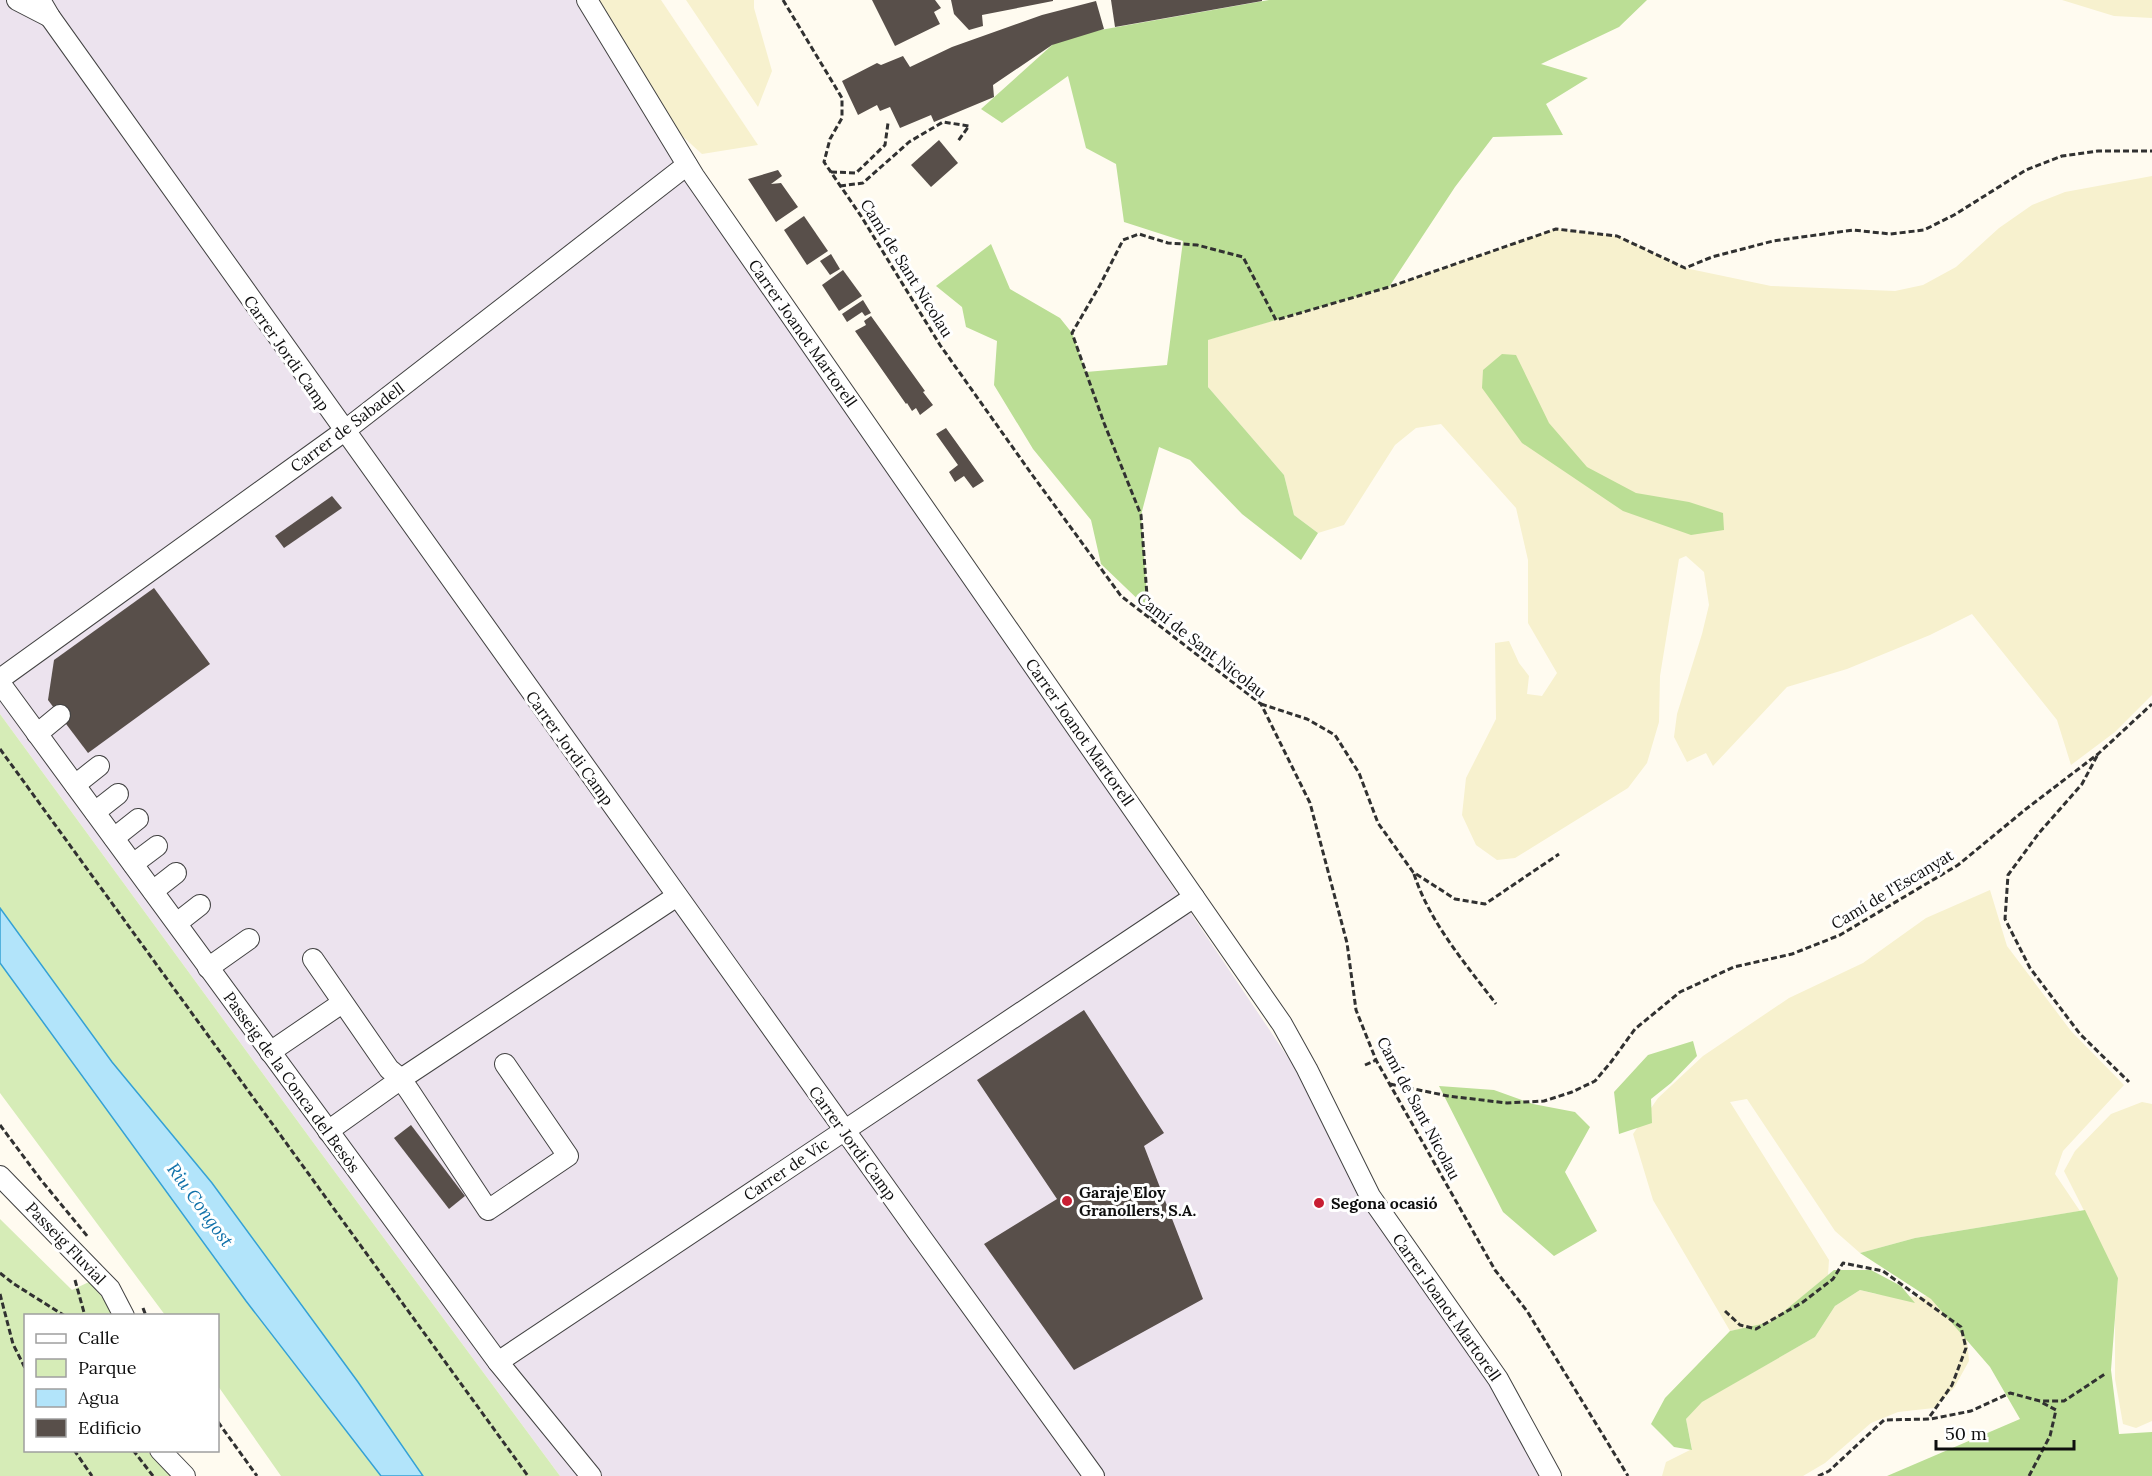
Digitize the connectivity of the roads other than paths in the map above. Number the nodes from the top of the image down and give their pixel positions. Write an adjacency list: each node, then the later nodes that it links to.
1 (17, 0): 3 (street, Carrer Jordi Camp)
2 (587, 0): 4 (street, Carrer Joanot Martorell)
3 (45, 9): 5 (street, Carrer Jordi Camp)
4 (687, 165): 5 (street, Carrer de Sabadell); 20 (street, Carrer Joanot Martorell)
5 (343, 432): 6 (street, Carrer de Sabadell); 19 (street, Carrer Jordi Camp)
6 (0, 681): 8 (street, Passeig de la Conca del Besòs)
7 (60, 715): 8 (street)
8 (37, 734): 10 (street, Passeig de la Conca del Besòs)
9 (99, 766): 10 (street)
10 (75, 785): 12 (street, Passeig de la Conca del Besòs)
11 (118, 794): 12 (street)
12 (95, 812): 14 (street, Passeig de la Conca del Besòs)
13 (138, 819): 14 (street)
14 (114, 838): 16 (street, Passeig de la Conca del Besòs)
15 (157, 846): 16 (street)
16 (133, 864): 18 (street, Passeig de la Conca del Besòs)
17 (176, 873): 18 (street)
18 (153, 891): 22 (street, Passeig de la Conca del Besòs)
19 (677, 896): 29 (street); 31 (street, Carrer Jordi Camp)
20 (1194, 897): 31 (street, Carrer de Vic); 39 (street, Carrer Joanot Martorell)
21 (200, 904): 22 (street)
22 (177, 923): 25 (street, Passeig de la Conca del Besòs)
23 (249, 939): 25 (street)
24 (313, 959): 26 (street)
25 (208, 968): 27 (street, Passeig de la Conca del Besòs)
26 (342, 1003): 27 (street); 29 (street)
27 (270, 1052): 30 (street, Passeig de la Conca del Besòs)
28 (505, 1064): 29 (street)
29 (401, 1079): 30 (street)
30 (328, 1131): 34 (street, Passeig de la Conca del Besòs)
31 (844, 1131): 34 (street, Carrer de Vic); 38 (street, Carrer Jordi Camp)
32 (0, 1176): 33 (street, Passeig Fluvial)
33 (123, 1314)
34 (498, 1362): 37 (street, Passeig de la Conca del Besòs)
35 (162, 1452): 36 (street)
36 (185, 1476)
37 (591, 1476)
38 (1094, 1476)
39 (1551, 1476)

